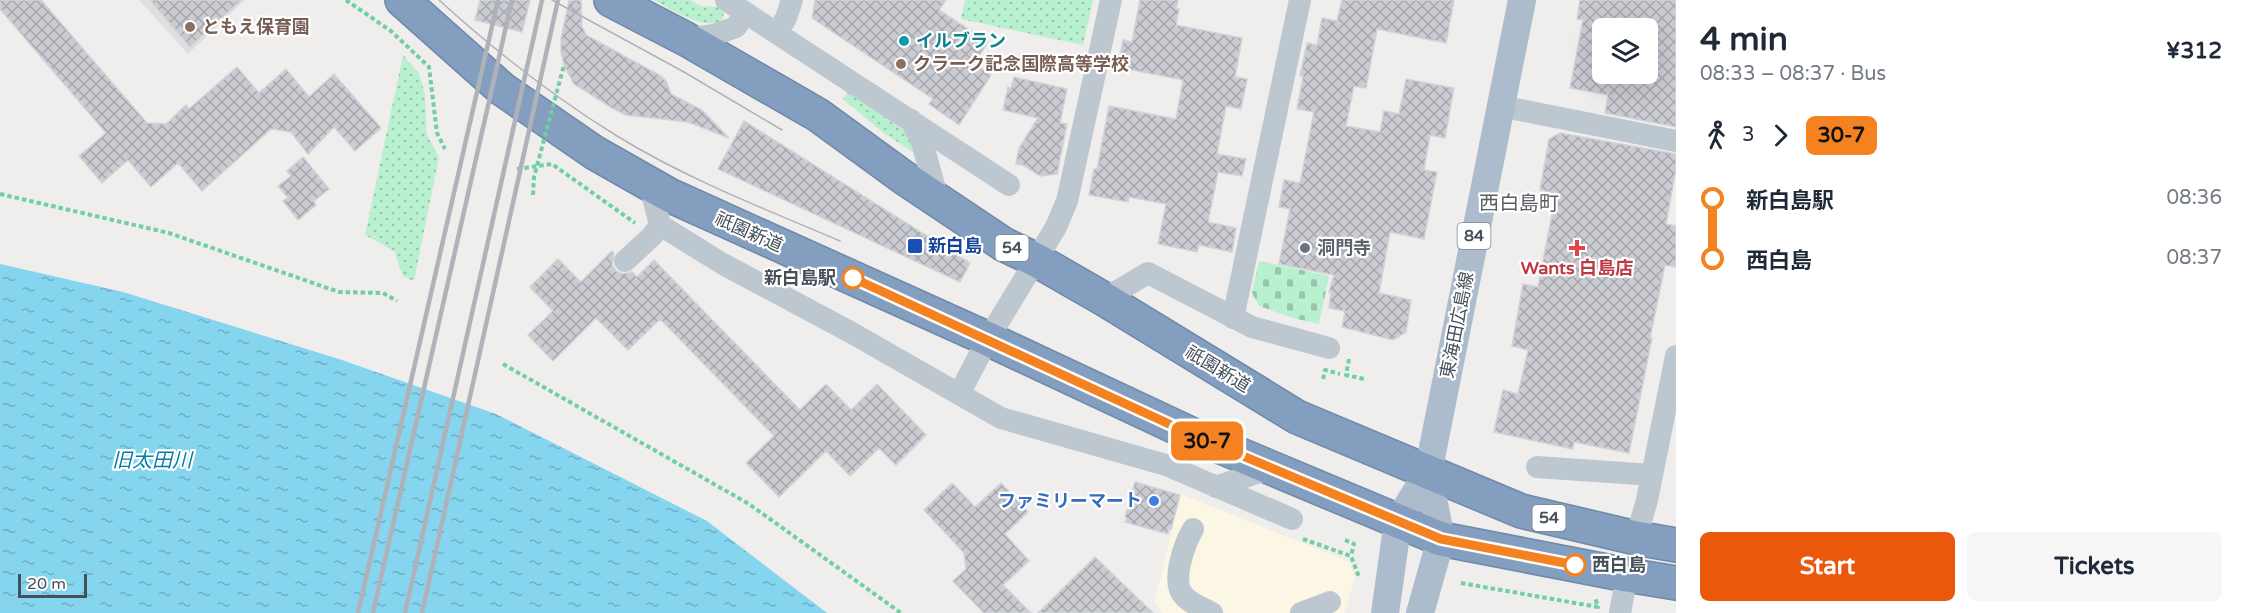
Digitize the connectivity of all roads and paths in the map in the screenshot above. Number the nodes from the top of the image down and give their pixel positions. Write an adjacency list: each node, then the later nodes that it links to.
1 (346, 0): 16 (path)
2 (402, 0): 18 (highway, 祇園新道 / 54)
3 (611, 0): 11 (highway, 祇園新道 / 54)
4 (726, 0): 9 (street)
5 (792, 0): 10 (street)
6 (1111, 0): 24 (street)
7 (1300, 0): 28 (street)
8 (1522, 0): 13 (main road, 東海田広島線 / 84)
9 (745, 13): 10 (street); 11 (street)
10 (777, 33): 14 (street)
11 (687, 39): 22 (highway, 祇園新道 / 54)
12 (564, 64): 21 (path, bridge)
13 (1500, 106): 15 (street); 39 (main road, 東海田広島線 / 84)
14 (911, 120): 19 (street); 22 (street)
15 (1676, 141)
16 (445, 149)
17 (516, 169): 23 (path)
18 (650, 184): 23 (street); 29 (highway, 祇園新道 / 54)
19 (1009, 185)
20 (0, 194): 27 (path)
21 (533, 195)
22 (938, 200): 24 (highway, 祇園新道 / 54)
23 (652, 227): 25 (street); 36 (street)
24 (1036, 260): 26 (highway, 祇園新道 / 54); 29 (street)
25 (625, 261)
26 (1104, 299): 28 (street); 39 (highway, 祇園新道 / 54)
27 (397, 301)
28 (1233, 318): 30 (street)
29 (988, 339): 36 (street); 38 (highway, 祇園新道 / 54)
30 (1340, 350): 35 (path)
31 (1676, 356): 40 (street)
32 (503, 364): 56 (path)
33 (1325, 370): 34 (path)
34 (1323, 379)
35 (1364, 379)
36 (959, 394): 41 (street)
37 (1537, 467): 40 (street)
38 (1272, 468): 41 (street); 42 (highway, 祇園新道 / 54)
39 (1428, 473): 42 (main road, 東海田広島線 / 84); 45 (highway, 祇園新道 / 54); 46 (main road, 東海田広島線 / 84)
40 (1652, 475): 45 (street)
41 (1216, 486): 43 (street)
42 (1398, 521): 46 (highway, 祇園新道 / 54); 59 (main road, 東海田広島線 / 84)
43 (1295, 528): 49 (path)
44 (1193, 529): 57 (street)
45 (1636, 538): 48 (highway, 祇園新道 / 54)
46 (1441, 539): 50 (highway, 祇園新道 / 54); 60 (main road, 東海田広島線 / 84)
47 (1345, 540): 49 (path)
48 (1676, 545)
49 (1351, 556): 51 (path)
50 (1627, 576): 53 (highway, 祇園新道 / 54); 61 (street)
51 (1359, 577)
52 (1461, 583): 55 (path)
53 (1676, 583)
54 (1330, 602): 58 (street)
55 (1598, 607)
56 (901, 613)
57 (1212, 613)
58 (1300, 613)
59 (1385, 613)
60 (1420, 613)
61 (1620, 613)

